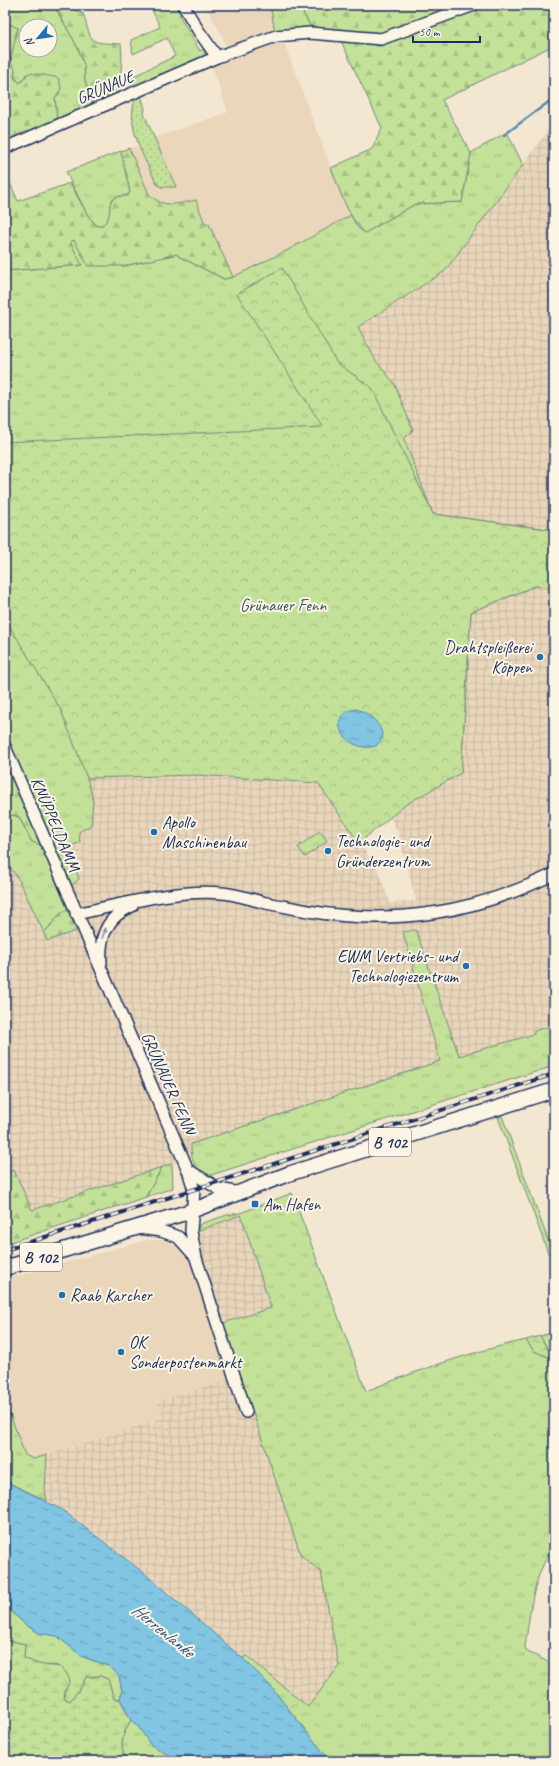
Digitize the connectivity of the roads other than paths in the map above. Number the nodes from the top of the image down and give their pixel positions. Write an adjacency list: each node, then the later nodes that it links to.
1 (183, 5): 3 (street)
2 (474, 5): 3 (street, GRÜNAUE)
3 (217, 56): 4 (street, GRÜNAUE)
4 (5, 148)
5 (5, 747): 8 (street, KNÜPPELDAMM)
6 (554, 874): 7 (street, GRÜNAUER FENN)
7 (147, 900): 8 (street, GRÜNAUER FENN); 9 (street, GRÜNAUER FENN, one-way to 7)
8 (76, 914): 9 (street, GRÜNAUER FENN)
9 (102, 972): 11 (street, GRÜNAUER FENN)
10 (554, 1090): 12 (main road, B 102)
11 (188, 1170): 12 (street); 13 (street, GRÜNAUER FENN)
12 (241, 1193): 13 (main road, B 102)
13 (191, 1211): 14 (main road, B 102); 15 (street)
14 (134, 1228): 15 (street); 16 (main road, B 102)
15 (196, 1258): 17 (street)
16 (5, 1268)
17 (246, 1412)

